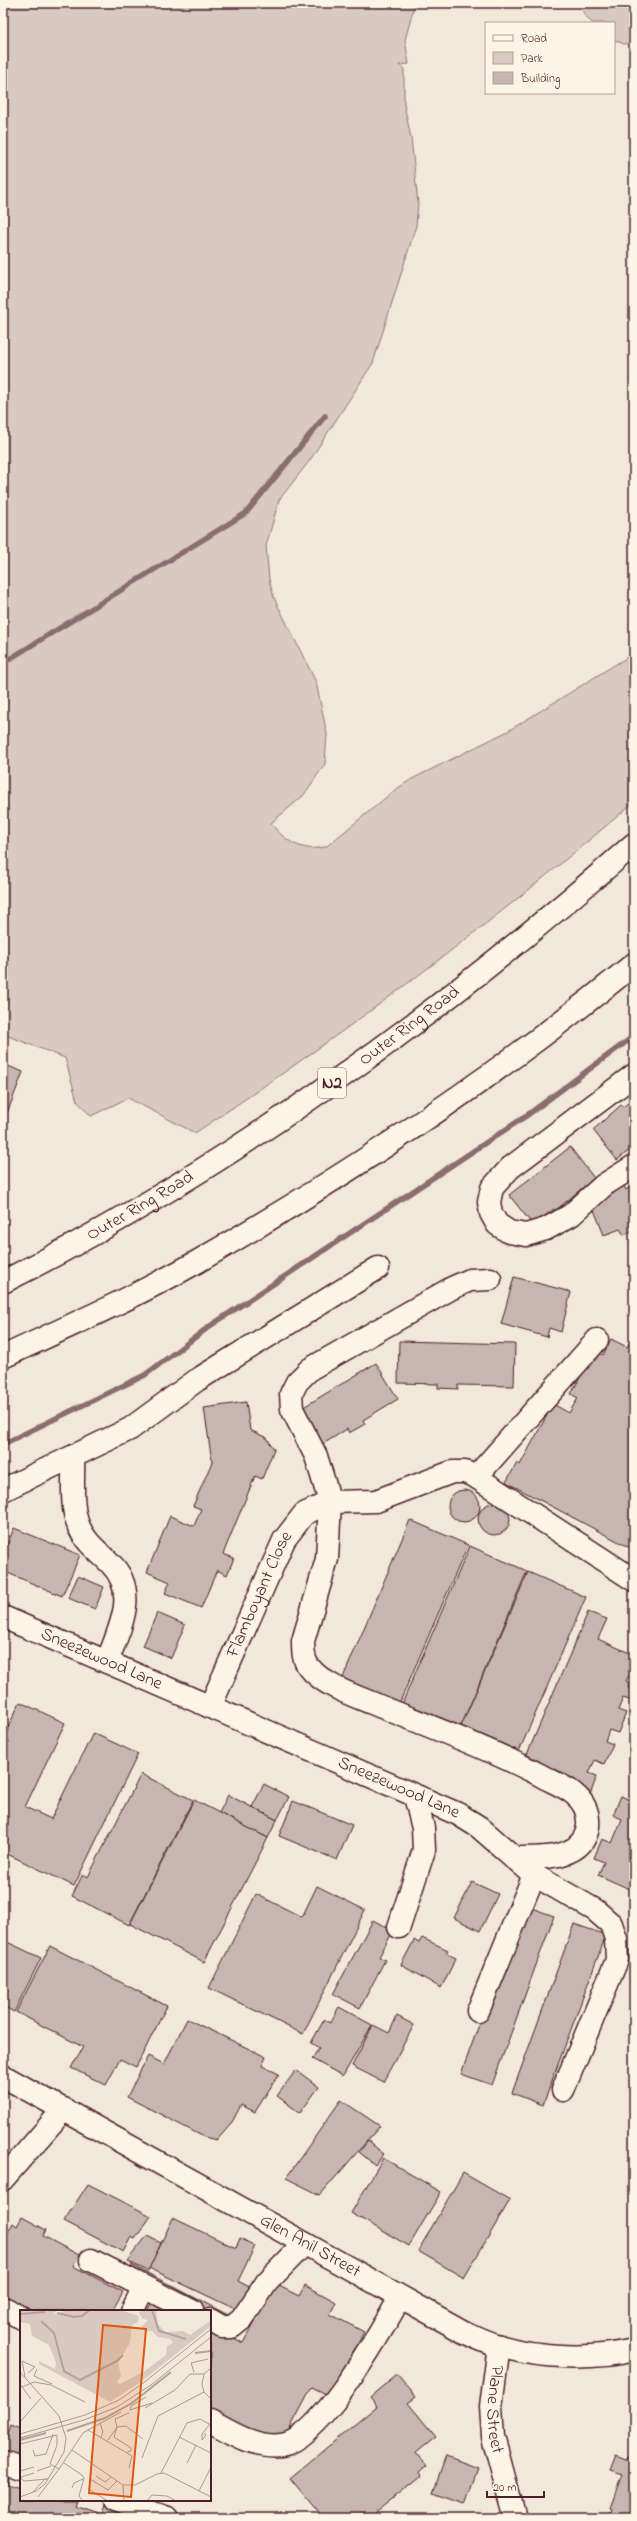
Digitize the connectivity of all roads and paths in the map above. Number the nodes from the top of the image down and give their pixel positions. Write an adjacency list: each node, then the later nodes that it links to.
1 (634, 844): 7 (main road, Outer Ring Road / N2)
2 (634, 964): 9 (main road)
3 (634, 1075): 4 (main road)
4 (634, 1166)
5 (378, 1268): 10 (main road)
6 (490, 1279): 13 (main road)
7 (3, 1282)
8 (597, 1340): 11 (main road)
9 (3, 1357)
10 (73, 1457): 12 (main road); 16 (main road)
11 (476, 1477): 13 (main road); 14 (main road)
12 (3, 1490)
13 (330, 1502): 17 (main road, Flamboyant Close); 19 (main road)
14 (634, 1580)
15 (3, 1617): 16 (main road, Sneezewood Lane)
16 (107, 1662): 17 (main road, Sneezewood Lane)
17 (210, 1706): 18 (main road, Sneezewood Lane)
18 (415, 1796): 19 (main road, Sneezewood Lane); 21 (main road)
19 (513, 1858): 20 (main road, Sneezewood Lane)
20 (534, 1875): 22 (main road); 24 (main road, Sneezewood Lane)
21 (399, 1927)
22 (478, 2011)
23 (3, 2076): 25 (main road, Glen Anil Street)
24 (562, 2090)
25 (64, 2109): 26 (main road); 27 (main road, Glen Anil Street)
26 (3, 2179)
27 (304, 2244): 30 (main road, Glen Anil Street); 33 (main road)
28 (90, 2260): 29 (main road)
29 (144, 2287): 31 (main road); 32 (main road)
30 (400, 2298): 34 (main road, Glen Anil Street); 36 (main road)
31 (132, 2310)
32 (190, 2310)
33 (211, 2321)
34 (498, 2346): 35 (main road, Glen Anil Street); 41 (main road, Plane Street)
35 (634, 2350)
36 (211, 2422)
37 (3, 2462): 38 (main road)
38 (20, 2468)
39 (119, 2501): 40 (main road)
40 (167, 2518)
41 (515, 2518)

